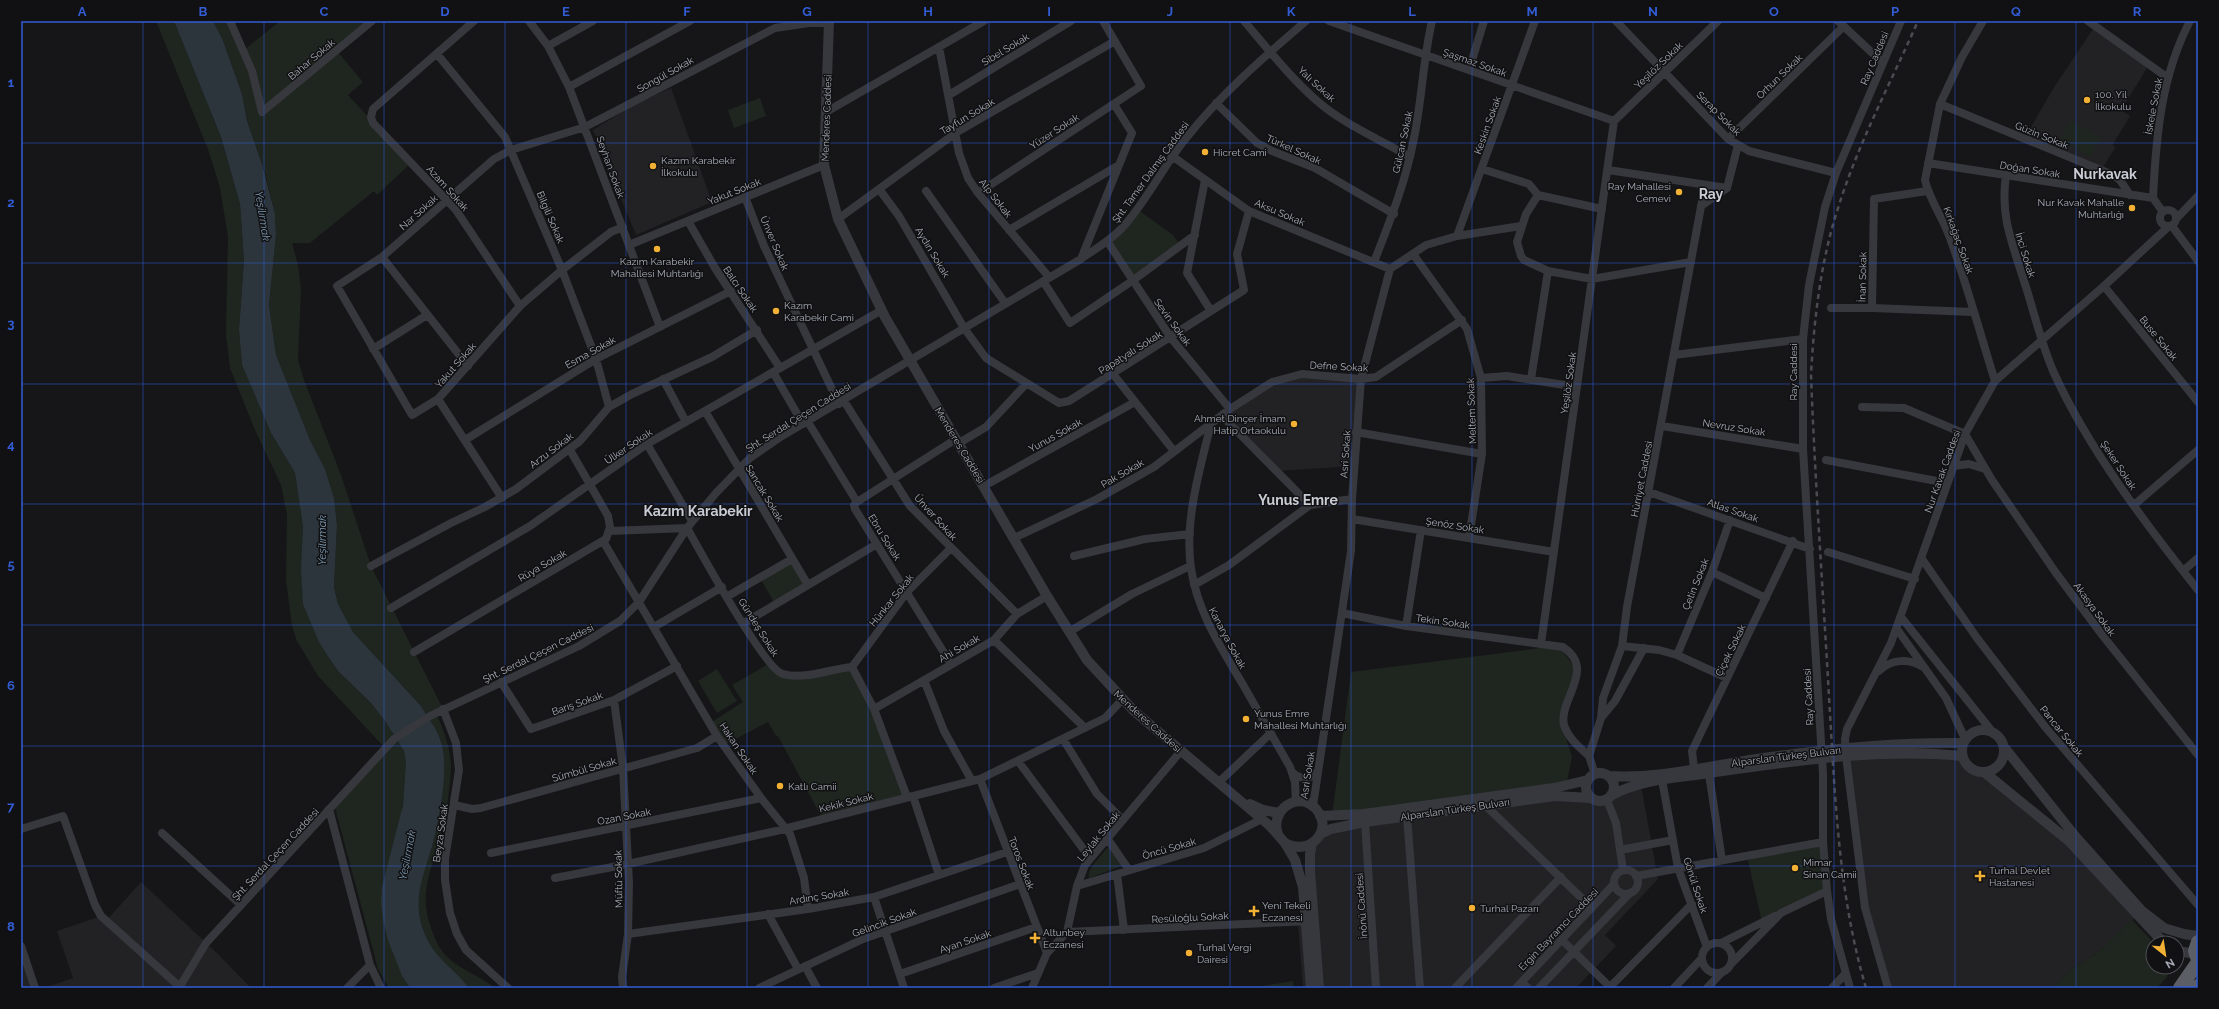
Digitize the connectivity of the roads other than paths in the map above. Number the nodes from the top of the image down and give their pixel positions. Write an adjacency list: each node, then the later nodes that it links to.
1 (230, 21): 2 (street, Bahar Sokak)
2 (372, 21)
3 (474, 21): 29 (street)
4 (592, 21): 26 (street)
5 (690, 21): 36 (street)
6 (984, 21): 27 (street)
7 (1071, 21): 37 (street, Sibel Sokak)
8 (1103, 21): 25 (street)
9 (1244, 21): 28 (street, Yalı Sokak)
10 (1306, 21): 28 (street, Şht. Tamer Dalmış Caddesi)
11 (1329, 21): 30 (street, Şaşmaz Sokak)
12 (1432, 21): 30 (street, Gülcan Sokak)
13 (1484, 21): 32 (street)
14 (1535, 21): 35 (street, Keskin Sokak)
15 (1616, 21): 33 (street, Serap Sokak)
16 (1718, 21): 33 (street, Yeşilöz Sokak)
17 (1901, 21): 31 (street, Ray Caddesi)
18 (1983, 21): 40 (street)
19 (2088, 21): 34 (street)
20 (532, 22): 26 (street, Seyhan Sokak)
21 (809, 22): 22 (street, Songül Sokak); 43 (street, Songül Sokak)
22 (829, 22): 41 (street, Menderes Caddesi)
23 (2189, 22): 34 (street, İskele Sokak)
24 (1840, 24): 31 (street); 45 (street, Orhun Sokak)
25 (1115, 41): 39 (street, Yüzer Sokak); 44 (street, Tayfun Sokak)
26 (548, 46): 36 (street, Seyhan Sokak)
27 (939, 47): 37 (street, Alp Sokak); 41 (street)
28 (1270, 52): 38 (street, Şht. Tamer Dalmış Caddesi); 49 (street, Yalı Sokak)
29 (437, 54): 47 (street, Bilgili Sokak); 69 (street, Azam Sokak)
30 (1425, 54): 32 (street, Şaşmaz Sokak); 49 (street, Gülcan Sokak)
31 (1882, 62): 55 (street, Ray Caddesi)
32 (1469, 70): 35 (street, Şaşmaz Sokak)
33 (1665, 73): 42 (street, Yeşilöz Sokak); 45 (street, Serap Sokak)
34 (2168, 78): 68 (street, İskele Sokak)
35 (1512, 85): 42 (street, Şaşmaz Sokak); 53 (street, Keskin Sokak)
36 (569, 87): 43 (street, Seyhan Sokak)
37 (949, 95): 44 (street, Alp Sokak)
38 (1216, 103): 48 (street, Şht. Tamer Dalmış Caddesi); 74 (street, Türkel Sokak)
39 (1114, 104): 51 (street); 63 (street, Yüzer Sokak)
40 (1940, 104): 50 (street); 65 (street, Güzin Sokak)
41 (826, 112): 52 (street, Menderes Caddesi)
42 (1614, 121): 54 (street, Yeşilöz Sokak)
43 (586, 127): 47 (street, Songül Sokak); 80 (street, Seyhan Sokak)
44 (957, 132): 60 (street, Tayfun Sokak); 63 (street, Alp Sokak)
45 (1728, 139): 46 (street, Serap Sokak)
46 (1738, 145): 55 (street, Serap Sokak); 59 (street)
47 (511, 150): 69 (street, Nar Sokak); 93 (street, Bilgili Sokak)
48 (1172, 156): 57 (street, Aksu Sokak); 84 (street, Şht. Tamer Dalmış Caddesi)
49 (1410, 157): 74 (street, Gülcan Sokak)
50 (1928, 163): 56 (street, Doğan Sokak); 62 (street)
51 (1119, 165): 81 (street); 88 (street)
52 (824, 166): 67 (street, Yakut Sokak); 76 (street, Menderes Caddesi)
53 (1482, 169): 64 (street); 83 (street, Keskin Sokak)
54 (1608, 170): 58 (street); 71 (street, Yeşilöz Sokak)
55 (1836, 173): 114 (street, Ray Caddesi)
56 (2006, 175): 65 (street, Doğan Sokak); 115 (street, İnci Sokak)
57 (1205, 180): 72 (street, Aksu Sokak); 82 (street)
58 (1705, 185): 59 (street); 70 (street, Hürriyet Caddesi)
59 (1727, 188): 70 (street)
60 (879, 189): 76 (street, Tayfun Sokak); 111 (street, Aydın Sokak)
61 (926, 191): 101 (street)
62 (1927, 192): 104 (street, İnan Sokak); 107 (street, Kırkağaç Sokak)
63 (978, 193): 81 (street, Alp Sokak)
64 (1538, 195): 71 (street); 78 (street)
65 (2130, 195): 68 (street, Doğan Sokak)
66 (2198, 196): 75 (street)
67 (745, 197): 77 (street, Yakut Sokak); 117 (street, Ünver Sokak)
68 (2153, 198): 73 (street)
69 (447, 200): 87 (street, Nar Sokak); 102 (street, Azam Sokak)
70 (1701, 206): 90 (street, Hürriyet Caddesi)
71 (1602, 209): 96 (street, Yeşilöz Sokak)
72 (1249, 211): 89 (street, Aksu Sokak); 106 (street, Papatyalı Sokak)
73 (2163, 212): 75 (street); 79 (street)
74 (1394, 214): 89 (street, Gülcan Sokak)
75 (2177, 218): 79 (street, Nur Kavak Caddesi)
76 (838, 219): 105 (street, Menderes Caddesi)
77 (688, 221): 85 (street, Yakut Sokak); 100 (street, Balcı Sokak)
78 (1521, 226): 83 (street); 94 (street)
79 (2170, 226): 91 (street); 99 (street, Nur Kavak Caddesi)
80 (622, 227): 85 (street, Seyhan Sokak); 93 (street, Yakut Sokak)
81 (1009, 230): 95 (street, Alp Sokak)
82 (1195, 235): 97 (street); 106 (street)
83 (1457, 236): 86 (street)
84 (1107, 241): 88 (street, Şht. Tamer Dalmış Caddesi); 97 (street, Sevin Sokak)
85 (629, 245): 110 (street, Seyhan Sokak)
86 (1413, 254): 92 (street); 109 (street, Meltem Sokak)
87 (382, 257): 98 (street, Nar Sokak); 108 (street)
88 (1081, 259): 95 (street, Şht. Tamer Dalmış Caddesi)
89 (1374, 262): 92 (street, Aksu Sokak)
90 (1691, 262): 96 (street); 118 (street, Hürriyet Caddesi)
91 (2198, 262)
92 (1390, 269): 125 (street, Asri Sokak)
93 (562, 270): 102 (street, Yakut Sokak); 119 (street, Bilgili Sokak)
94 (1548, 271): 96 (street); 127 (street)
95 (1046, 279): 97 (street, Alp Sokak); 101 (street, Şht. Tamer Dalmış Caddesi)
96 (1592, 279): 130 (street, Yeşilöz Sokak)
97 (1132, 281): 113 (street, Sevin Sokak)
98 (337, 286): 116 (street, Yakut Sokak)
99 (2104, 286): 115 (street, Nur Kavak Caddesi); 134 (street, Buse Sokak)
100 (731, 291): 110 (street, Esma Sokak); 112 (street, Balcı Sokak)
101 (1005, 303): 111 (street, Şht. Tamer Dalmış Caddesi)
102 (520, 306): 121 (street, Yakut Sokak)
103 (1831, 308): 104 (street)
104 (1872, 308): 107 (street, İnan Sokak)
105 (882, 310): 117 (street, Ülker Sokak); 120 (street, Menderes Caddesi)
106 (1211, 311): 113 (street, Papatyalı Sokak)
107 (1973, 312): 128 (street, Kırkağaç Sokak)
108 (427, 315): 116 (street); 121 (street)
109 (1462, 320): 124 (street, Meltem Sokak); 125 (street, Defne Sokak)
110 (660, 327): 119 (street, Esma Sokak)
111 (964, 328): 120 (street, Şht. Tamer Dalmış Caddesi); 129 (street, Papatyalı Sokak)
112 (757, 330): 122 (street, Balcı Sokak); 126 (street, Arzu Sokak)
113 (1171, 338): 123 (street, Papatyalı Sokak); 137 (street, Sevin Sokak)
114 (1803, 339): 118 (street); 149 (street, Ray Caddesi)
115 (2042, 340): 128 (street, Nur Kavak Caddesi); 167 (street, Şeker Sokak)
116 (373, 349): 131 (street, Yakut Sokak)
117 (812, 350): 122 (street, Ülker Sokak); 132 (street, Ünver Sokak)
118 (1674, 355): 143 (street, Hürriyet Caddesi)
119 (596, 359): 135 (street, Bilgili Sokak); 146 (street, Esma Sokak)
120 (910, 361): 132 (street, Şht. Serdal Çeçen Caddesi); 147 (street, Menderes Caddesi)
121 (468, 366): 131 (street, Yakut Sokak)
122 (777, 370): 138 (street, Ülker Sokak); 141 (street, Ebru Sokak)
123 (1113, 374): 129 (street, Papatyalı Sokak); 133 (street)
124 (1481, 378): 127 (street); 153 (street, Meltem Sokak)
125 (1361, 379): 137 (street, Defne Sokak); 144 (street, Asri Sokak)
126 (663, 380): 135 (street, Arzu Sokak); 140 (street)
127 (1531, 380): 130 (street)
128 (1995, 381): 145 (street, Nur Kavak Caddesi)
129 (1026, 384): 147 (street)
130 (1577, 387): 182 (street, Yeşilöz Sokak)
131 (438, 399): 146 (street)
132 (841, 402): 141 (street, Şht. Serdal Çeçen Caddesi); 158 (street, Ünver Sokak)
133 (1135, 402): 152 (street); 161 (street, Yunus Sokak)
134 (2198, 402)
135 (609, 407): 150 (street, Arzu Sokak)
136 (1862, 407): 145 (street)
137 (1230, 409): 139 (street, Pak Sokak)
138 (705, 411): 140 (street, Ülker Sokak); 156 (street, Sancak Sokak)
139 (1222, 416): 142 (street, Pak Sokak); 166 (street)
140 (686, 422): 148 (street, Ülker Sokak)
141 (805, 423): 156 (street, Şht. Serdal Çeçen Caddesi); 165 (street, Ebru Sokak)
142 (1211, 424): 152 (street, Pak Sokak); 174 (street, Kanarya Sokak)
143 (1662, 426): 149 (street, Nevruz Sokak); 162 (street, Hürriyet Caddesi)
144 (1356, 432): 153 (street); 164 (street, Asri Sokak)
145 (1965, 434): 155 (street, Nur Kavak Caddesi); 157 (street, Akasya Sokak)
146 (465, 440): 163 (street)
147 (958, 441): 158 (street); 161 (street, Menderes Caddesi)
148 (647, 444): 160 (street, Ülker Sokak); 170 (street)
149 (1803, 449): 181 (street, Ray Caddesi)
150 (570, 450): 160 (street); 163 (street, Arzu Sokak)
151 (2198, 450): 167 (street)
152 (1174, 452): 175 (street, Pak Sokak)
153 (1482, 454): 176 (street, Meltem Sokak)
154 (1826, 460): 159 (street)
155 (1953, 466): 157 (street); 159 (street, Nur Kavak Caddesi)
156 (738, 468): 170 (street, Şht. Serdal Çeçen Caddesi); 186 (street, Sancak Sokak)
157 (1985, 469): 238 (street, Akasya Sokak)
158 (893, 479): 165 (street); 180 (street, Ünver Sokak)
159 (1948, 483): 187 (street, Nur Kavak Caddesi)
160 (589, 484): 173 (street); 202 (street, Ülker Sokak)
161 (984, 486): 175 (street, Menderes Caddesi)
162 (1649, 492): 169 (street, Atlas Sokak); 213 (street, Hürriyet Caddesi)
163 (502, 498): 188 (street, Arzu Sokak)
164 (1352, 499): 166 (street); 168 (street, Asri Sokak)
165 (857, 502): 179 (street, Ebru Sokak)
166 (1310, 505): 194 (street)
167 (2134, 505): 190 (street, Şeker Sokak)
168 (1352, 519): 172 (street, Şenöz Sokak); 203 (street, Asri Sokak)
169 (1730, 520): 178 (street, Atlas Sokak); 191 (street, Çetin Sokak)
170 (692, 521): 171 (street, Şht. Serdal Çeçen Caddesi)
171 (687, 528): 173 (street); 195 (street, Gündeş Sokak); 201 (street, Şht. Serdal Çeçen Caddesi)
172 (1421, 530): 176 (street, Şenöz Sokak); 207 (street)
173 (610, 531): 177 (street, Rüya Sokak)
174 (1190, 534): 184 (street); 189 (street, Kanarya Sokak)
175 (1014, 538): 199 (street, Menderes Caddesi)
176 (1469, 538): 182 (street, Şenöz Sokak)
177 (604, 541): 201 (street, Hakan Sokak); 215 (street, Rüya Sokak)
178 (1793, 541): 181 (street, Atlas Sokak); 200 (street, Çiçek Sokak)
179 (877, 544): 193 (street); 197 (street, Ebru Sokak)
180 (951, 548): 197 (street, Hünkar Sokak); 204 (street, Ünver Sokak)
181 (1810, 549): 278 (street, Ray Caddesi)
182 (1554, 552): 212 (street, Yeşilöz Sokak)
183 (1828, 552): 192 (street)
184 (1074, 556)
185 (2198, 558): 190 (street)
186 (792, 559): 193 (street, Sancak Sokak); 198 (street)
187 (1922, 559): 192 (street, Nur Kavak Caddesi); 302 (street, Pancar Sokak)
188 (371, 566)
189 (1190, 566): 194 (street, Kanarya Sokak); 210 (street)
190 (2183, 571): 196 (street, Şeker Sokak)
191 (1712, 572): 200 (street); 216 (street, Çetin Sokak)
192 (1915, 579): 205 (street, Nur Kavak Caddesi)
193 (808, 585): 206 (street)
194 (1194, 585): 232 (street, Kanarya Sokak)
195 (722, 588): 198 (street, Gündeş Sokak); 208 (street)
196 (2198, 590)
197 (908, 592): 217 (street, Ebru Sokak); 219 (street, Hünkar Sokak)
198 (728, 596): 206 (street, Gündeş Sokak)
199 (1047, 596): 204 (street, Ahi Sokak); 210 (street, Menderes Caddesi)
200 (1766, 598): 222 (street, Çiçek Sokak)
201 (639, 602): 208 (street, Hakan Sokak); 224 (street, Şht. Serdal Çeçen Caddesi)
202 (391, 608)
203 (1342, 613): 207 (street, Tekin Sokak); 246 (street, Asri Sokak)
204 (1017, 614): 211 (street, Ahi Sokak)
205 (1902, 617): 209 (street, Nur Kavak Caddesi); 231 (street)
206 (744, 623): 219 (street, Gündeş Sokak)
207 (1406, 626): 212 (street, Tekin Sokak)
208 (654, 627): 218 (street, Hakan Sokak)
209 (1897, 629): 220 (street); 221 (street, Nur Kavak Caddesi)
210 (1069, 632): 226 (street, Menderes Caddesi)
211 (994, 640): 217 (street, Ahi Sokak); 230 (street)
212 (1541, 644): 239 (street)
213 (1622, 646): 214 (street); 229 (street, Hürriyet Caddesi)
214 (1644, 648): 216 (street); 229 (street)
215 (414, 652)
216 (1677, 655): 222 (street)
217 (951, 664): 223 (street, Ahi Sokak)
218 (677, 666): 225 (street, Barış Sokak); 233 (street, Hakan Sokak)
219 (852, 667): 228 (street)
220 (1925, 668): 221 (street); 235 (street)
221 (1876, 675): 240 (street, Nur Kavak Caddesi)
222 (1727, 678): 244 (street, Çiçek Sokak)
223 (924, 680): 228 (street, Ahi Sokak); 251 (street, Toros Sokak)
224 (502, 682): 225 (street, Barış Sokak); 227 (street, Şht. Serdal Çeçen Caddesi)
225 (614, 700): 243 (street, Müftü Sokak)
226 (1122, 700): 230 (street, Kekik Sokak); 237 (street, Menderes Caddesi)
227 (444, 709): 260 (street, Beyza Sokak); 263 (street, Şht. Serdal Çeçen Caddesi)
228 (874, 709): 254 (street)
229 (1601, 718): 239 (street, Hürriyet Caddesi)
230 (1085, 728): 234 (street, Kekik Sokak)
231 (1991, 730): 235 (street); 236 (street)
232 (1271, 733): 245 (street, Kanarya Sokak); 253 (street)
233 (717, 736): 243 (street, Sümbül Sokak); 256 (street, Hakan Sokak)
234 (1063, 739): 242 (street, Kekik Sokak); 268 (street)
235 (1964, 741): 241 (street); 244 (street, Alparslan Türkeş Bulvarı)
236 (2004, 748): 247 (street); 314 (street)
237 (1181, 750): 253 (street, Menderes Caddesi); 268 (street, Leylak Sokak)
238 (2198, 755)
239 (1590, 756): 250 (street)
240 (1846, 756): 241 (street, Alparslan Türkeş Bulvarı); 248 (street, Alparslan Türkeş Bulvarı); 355 (street, Nur Kavak Caddesi)
241 (1962, 756): 247 (street)
242 (1018, 761): 251 (street, Kekik Sokak); 283 (street)
243 (623, 768): 260 (street, Sümbül Sokak); 270 (street, Müftü Sokak)
244 (1694, 768): 249 (street, Alparslan Türkeş Bulvarı)
245 (1291, 771): 246 (street); 259 (street, Kanarya Sokak)
246 (1317, 772): 262 (street, Asri Sokak)
247 (1984, 772): 313 (street)
248 (1708, 774): 252 (street, Alparslan Türkeş Bulvarı); 284 (street)
249 (1609, 776): 250 (street); 255 (street)
250 (1591, 777): 257 (street); 265 (street, Alparslan Türkeş Bulvarı)
251 (976, 780): 254 (street, Kekik Sokak); 281 (street, Toros Sokak)
252 (1662, 780): 255 (street, Alparslan Türkeş Bulvarı); 277 (street, Gönül Sokak)
253 (1219, 782): 258 (street, Menderes Caddesi)
254 (910, 796): 271 (street, Kekik Sokak); 290 (street)
255 (1609, 797): 257 (street); 280 (street)
256 (761, 798): 270 (street, Ozan Sokak); 271 (street, Hakan Sokak)
257 (1591, 798): 261 (street, Alparslan Türkeş Bulvarı)
258 (1240, 799): 264 (street, Menderes Caddesi); 267 (street, Menderes Caddesi)
259 (1296, 802): 262 (street); 264 (street)
260 (454, 805): 336 (street, Beyza Sokak)
261 (1485, 805): 266 (street, Alparslan Türkeş Bulvarı); 292 (street)
262 (1313, 806): 265 (street)
263 (329, 809): 301 (street, Şht. Serdal Çeçen Caddesi); 325 (street)
264 (1279, 813): 276 (street)
265 (1320, 816): 274 (street)
266 (1406, 816): 269 (street, Alparslan Türkeş Bulvarı); 346 (street)
267 (1262, 819): 276 (street, Menderes Caddesi); 287 (street, Öncü Sokak)
268 (1123, 820): 275 (street, Leylak Sokak)
269 (1365, 822): 274 (street, Alparslan Türkeş Bulvarı); 345 (street, İnönü Caddesi)
270 (625, 826): 282 (street, Ozan Sokak); 285 (street, Müftü Sokak)
271 (784, 827): 285 (street, Kekik Sokak); 304 (street, Hakan Sokak)
272 (21, 829): 332 (street)
273 (162, 833): 301 (street)
274 (1320, 834): 279 (street)
275 (1107, 838): 283 (street, Leylak Sokak); 287 (street)
276 (1282, 839): 279 (street); 307 (street, Menderes Caddesi)
277 (1673, 840): 280 (street); 286 (street, Gönül Sokak)
278 (1823, 842): 284 (street); 297 (street, Ray Caddesi)
279 (1312, 843): 307 (street, Menderes Caddesi)
280 (1620, 850): 288 (street)
281 (1007, 852): 290 (street, Ardınç Sokak); 294 (street, Toros Sokak)
282 (491, 853)
283 (1090, 858): 296 (street, Leylak Sokak)
284 (1722, 860): 286 (street)
285 (628, 864): 293 (street, Kekik Sokak); 312 (street, Müftü Sokak)
286 (1678, 868): 291 (street); 300 (street, Gönül Sokak)
287 (1129, 870): 289 (street, Öncü Sokak)
288 (1623, 870): 291 (street); 295 (street)
289 (1116, 874): 296 (street, Öncü Sokak); 309 (street)
290 (939, 875): 299 (street, Ardınç Sokak)
291 (1636, 876): 298 (street)
292 (1561, 877): 303 (street); 347 (street)
293 (555, 878)
294 (1020, 884): 308 (street, Toros Sokak); 310 (street, Gelincik Sokak)
295 (1614, 884): 298 (street); 303 (street, Ergin Bayramcı Caddesi)
296 (1077, 886): 311 (street, Leylak Sokak)
297 (1827, 891): 305 (street); 330 (street, Ray Caddesi)
298 (1630, 893): 319 (street)
299 (874, 897): 304 (street, Ardınç Sokak); 310 (street)
300 (1692, 904): 318 (street, Gönül Sokak); 350 (street)
301 (241, 905): 332 (street, Şht. Serdal Çeçen Caddesi)
302 (2198, 905)
303 (1592, 908): 315 (street, Ergin Bayramcı Caddesi)
304 (808, 909): 306 (street, Ardınç Sokak)
305 (1781, 913): 316 (street); 324 (street)
306 (768, 914): 312 (street, Ardınç Sokak); 326 (street)
307 (1310, 921): 309 (street, Resüloğlu Sokak); 343 (street, Menderes Caddesi); 344 (street, Menderes Caddesi)
308 (1036, 927): 321 (street, Toros Sokak); 329 (street, Ayan Sokak)
309 (1124, 930): 311 (street, Resüloğlu Sokak)
310 (885, 931): 326 (street, Gelincik Sokak); 329 (street)
311 (1067, 932): 321 (street)
312 (628, 934): 337 (street, Müftü Sokak)
313 (2157, 935)
314 (2198, 936)
315 (1562, 940): 319 (street); 331 (street, Ergin Bayramcı Caddesi)
316 (1721, 944): 318 (street); 324 (street)
317 (21, 946): 333 (street)
318 (1707, 947): 323 (street)
319 (1574, 952): 349 (street); 350 (street)
320 (2185, 952): 322 (street)
321 (1047, 953): 328 (street)
322 (2197, 954): 356 (highway)
323 (1702, 958): 327 (street); 351 (street)
324 (1732, 963): 327 (street)
325 (370, 965): 334 (street); 335 (street)
326 (801, 968): 338 (street, Gelincik Sokak); 339 (street)
327 (1722, 972): 352 (street)
328 (1038, 973): 341 (street); 342 (street)
329 (900, 974): 340 (street)
330 (1845, 974): 353 (street); 354 (street, Ray Caddesi)
331 (1519, 985): 348 (street)
332 (179, 987)
333 (35, 988)
334 (347, 988)
335 (381, 988)
336 (508, 988)
337 (623, 988)
338 (759, 988)
339 (817, 988)
340 (904, 988)
341 (994, 988)
342 (1032, 988)
343 (1311, 988)
344 (1319, 988)
345 (1376, 988)
346 (1420, 988)
347 (1455, 988)
348 (1528, 988)
349 (1539, 988)
350 (1611, 988)
351 (1674, 988)
352 (1707, 988)
353 (1832, 988)
354 (1850, 988)
355 (1888, 988)
356 (2180, 988)

